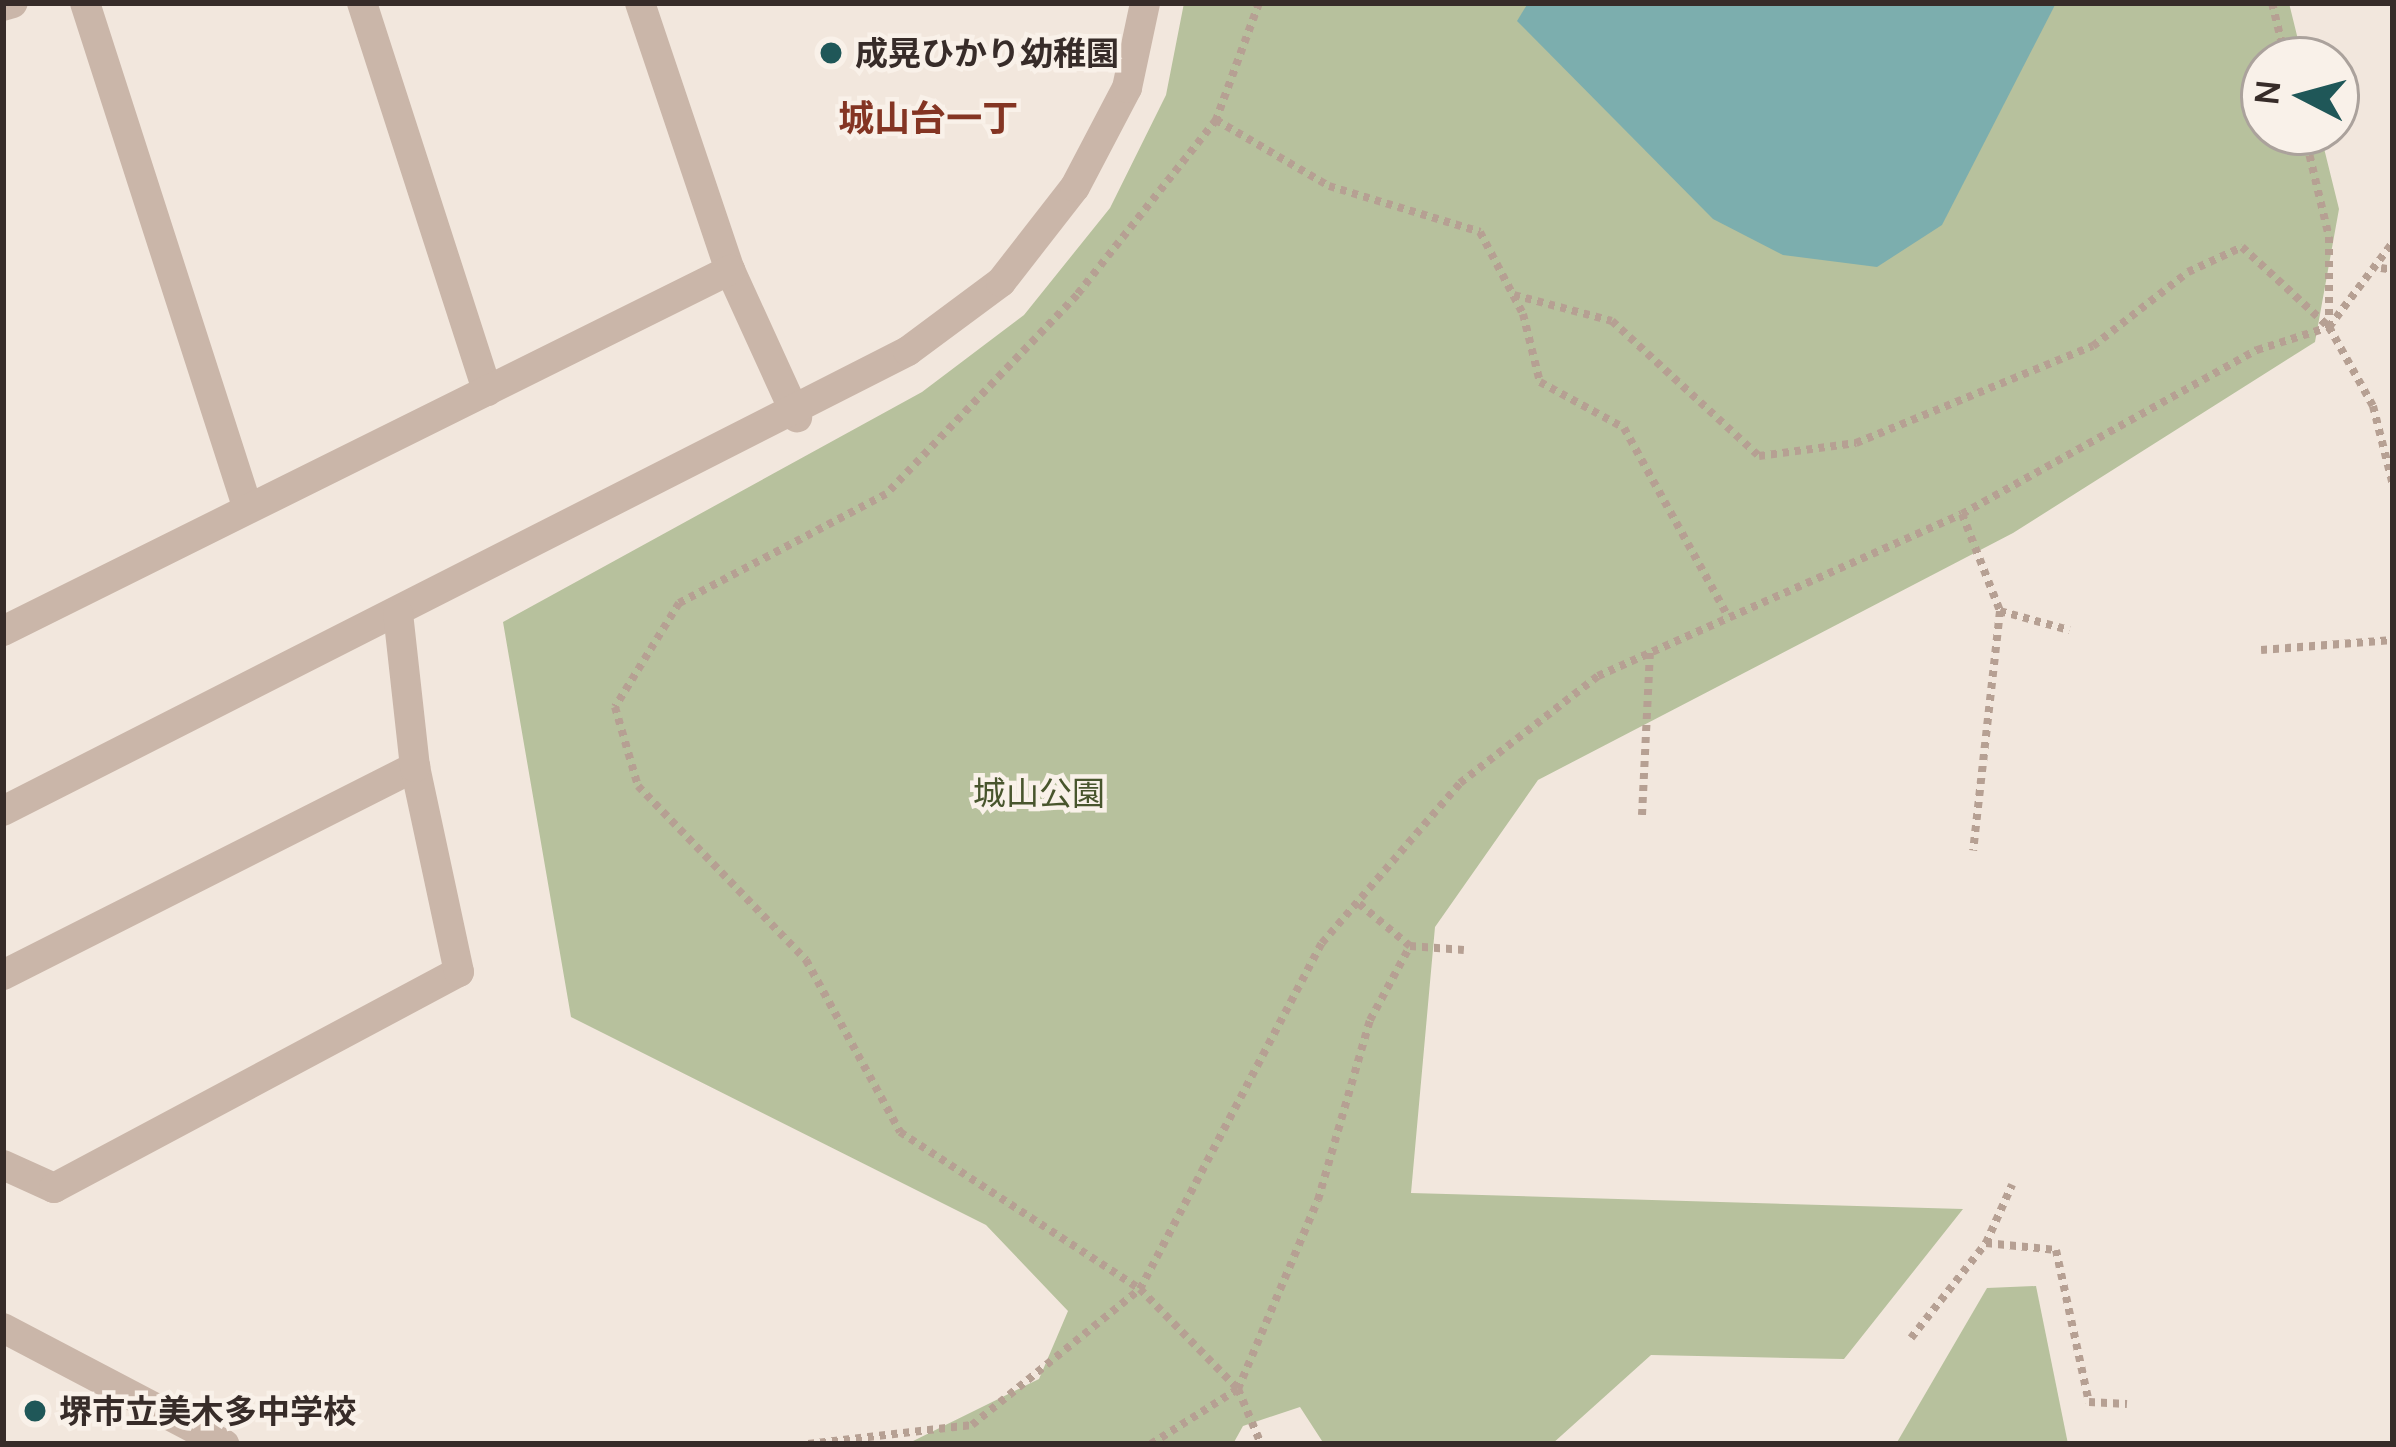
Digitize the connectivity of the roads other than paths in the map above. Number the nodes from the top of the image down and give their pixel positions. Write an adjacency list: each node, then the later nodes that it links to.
1 (13, 3): 6 (street)
2 (86, 3): 10 (street)
3 (362, 3): 8 (street)
4 (640, 3): 7 (street)
5 (1145, 3): 9 (street)
6 (3, 6)
7 (730, 270): 8 (street); 9 (street)
8 (487, 391): 10 (street)
9 (797, 417): 11 (street)
10 (247, 506): 12 (street)
11 (398, 614): 13 (street); 14 (street)
12 (4, 627)
13 (415, 767): 15 (street); 16 (street)
14 (3, 811)
15 (3, 975)
16 (3, 1165)
17 (3, 1328): 18 (street)
18 (224, 1444)

